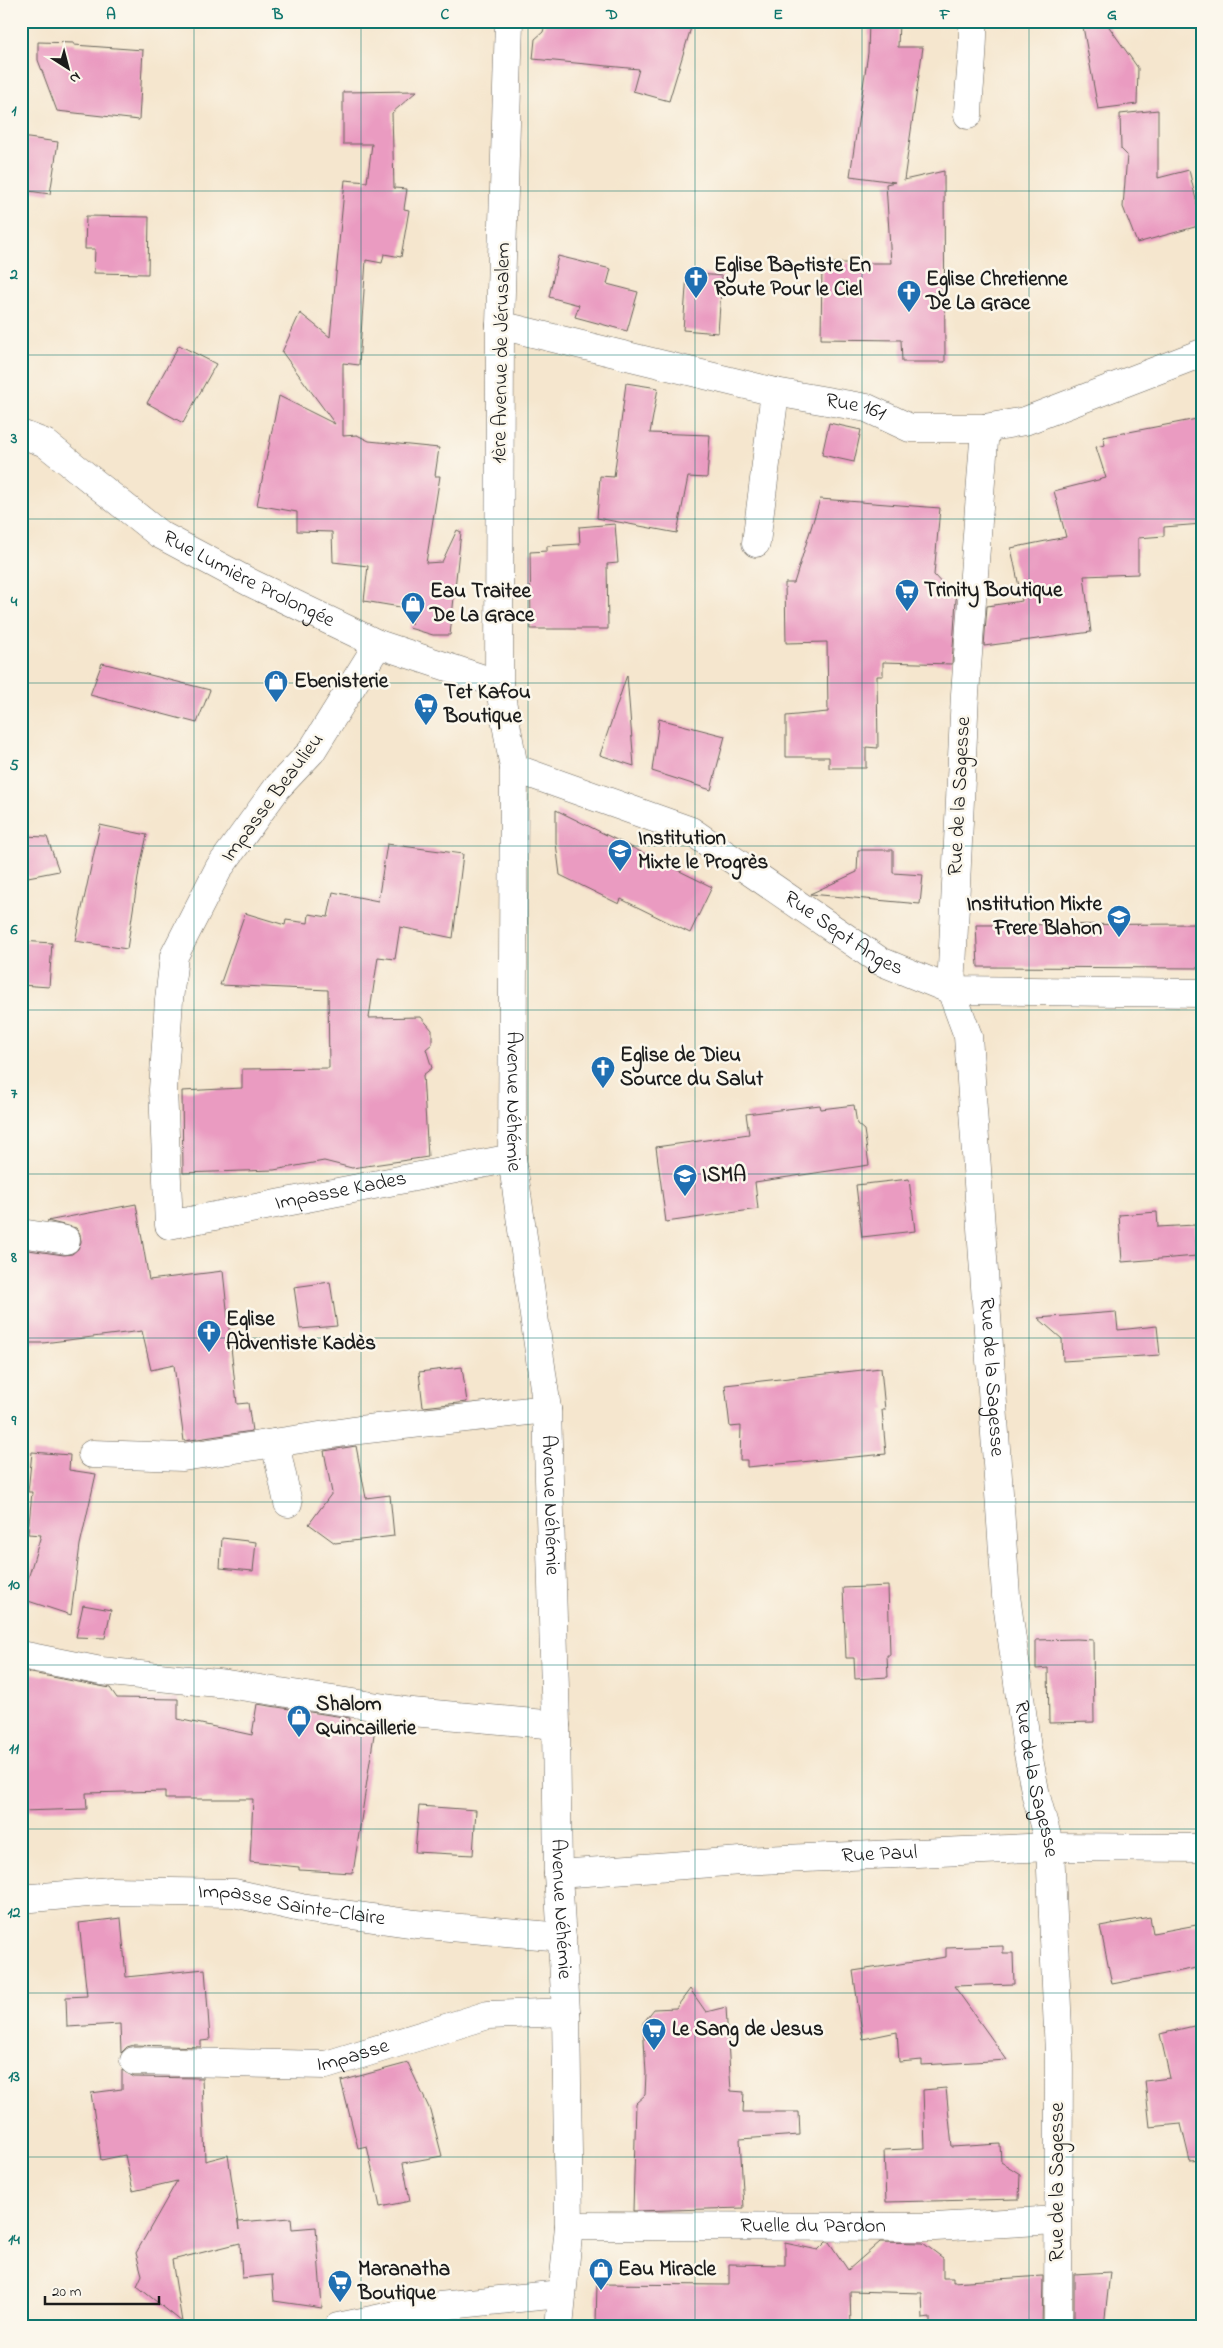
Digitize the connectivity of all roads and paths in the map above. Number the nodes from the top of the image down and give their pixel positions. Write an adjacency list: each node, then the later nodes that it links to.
1 (509, 21): 4 (street, 1ère Avenue de Jérusalem)
2 (973, 21): 3 (street)
3 (968, 115)
4 (500, 325): 6 (street, Rue 161); 11 (street, 1ère Avenue de Jérusalem)
5 (1202, 353): 7 (street, Rue 161)
6 (776, 392): 7 (street, Rue 161); 9 (street)
7 (985, 428): 13 (street, Rue de la Sagesse)
8 (21, 434): 10 (street, Rue Lumière Prolongée)
9 (756, 543)
10 (378, 644): 11 (street, Rue Lumière Prolongée); 16 (street, Impasse Beaulieu)
11 (499, 684): 12 (street, Avenue Néhémie)
12 (514, 768): 13 (street, Rue Sept Anges); 15 (street, Avenue Néhémie)
13 (951, 990): 14 (street, Rue Sept Anges); 25 (street, Rue de la Sagesse)
14 (1202, 993)
15 (512, 1158): 16 (street, Impasse Kades); 19 (street, Avenue Néhémie)
16 (170, 1225)
17 (21, 1233): 18 (street)
18 (66, 1240)
19 (547, 1409): 20 (street); 24 (street, Avenue Néhémie)
20 (275, 1443): 21 (street); 22 (street)
21 (92, 1454)
22 (288, 1503)
23 (21, 1655): 24 (street)
24 (556, 1725): 27 (street, Avenue Néhémie)
25 (1050, 1847): 26 (street, Rue Paul); 27 (street, Rue Paul); 32 (street, Rue de la Sagesse)
26 (1202, 1848)
27 (558, 1874): 29 (street, Avenue Néhémie)
28 (21, 1900): 29 (street, Impasse Sainte-Claire)
29 (562, 1937): 30 (street, Avenue Néhémie)
30 (566, 2012): 31 (street, Impasse); 33 (street, Avenue Néhémie)
31 (134, 2061)
32 (1057, 2220): 33 (street, Ruelle du Pardon); 37 (street, Rue de la Sagesse)
33 (569, 2226): 34 (street, Avenue Néhémie)
34 (561, 2294): 35 (street); 36 (street, Avenue Néhémie)
35 (338, 2327)
36 (559, 2327)
37 (1058, 2327)

